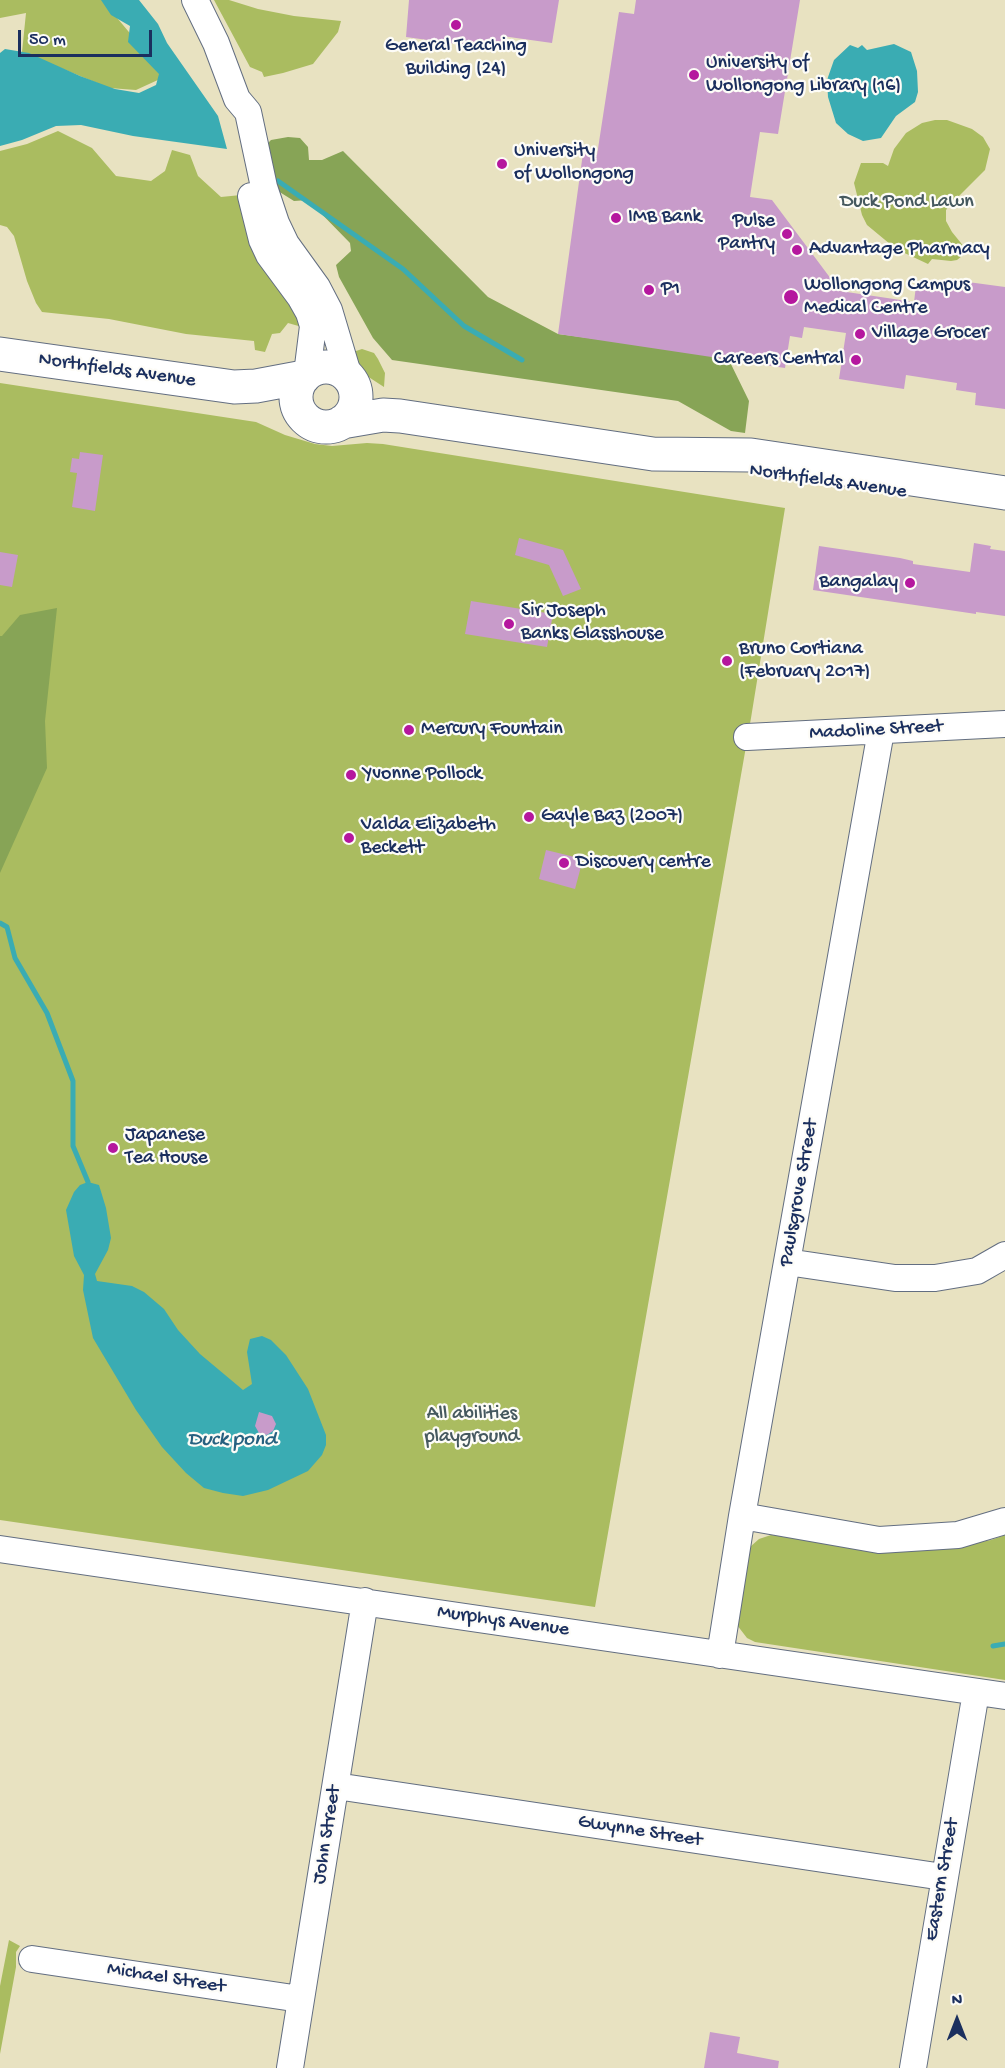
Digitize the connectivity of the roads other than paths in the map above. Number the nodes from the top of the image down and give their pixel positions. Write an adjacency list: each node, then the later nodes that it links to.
1 (195, 0): 2 (street)
2 (237, 99): 4 (street); 5 (street)
3 (0, 354): 6 (main road, Northfields Avenue)
4 (305, 375): 5 (main road); 6 (main road, Northfields Avenue); 7 (main road)
5 (351, 380): 8 (main road); 9 (main road, Northfields Avenue)
6 (234, 387): 7 (main road, Northfields Avenue)
7 (305, 418): 8 (main road)
8 (342, 422): 9 (main road, Northfields Avenue)
9 (456, 426): 10 (main road, Northfields Avenue)
10 (653, 454): 11 (main road, Northfields Avenue); 12 (main road, Northfields Avenue)
11 (1005, 493)
12 (1005, 506)
13 (1005, 724): 14 (street, Madoline Street)
14 (881, 731): 15 (street, Madoline Street); 17 (street, Paulsgrove Street)
15 (747, 737)
16 (1005, 1256): 17 (street)
17 (788, 1262): 18 (street, Paulsgrove Street)
18 (742, 1516): 19 (street); 22 (street, Paulsgrove Street)
19 (1005, 1521)
20 (0, 1549): 21 (street, Murphys Avenue)
21 (364, 1601): 22 (street, Murphys Avenue); 25 (street, John Street)
22 (720, 1654): 23 (street, Murphys Avenue)
23 (976, 1692): 24 (street, Murphys Avenue); 26 (street, Eastern Street)
24 (1005, 1696)
25 (336, 1786): 26 (street, Gwynne Street); 28 (street, John Street)
26 (944, 1877): 30 (street, Eastern Street)
27 (32, 1959): 28 (street, Michael Street)
28 (300, 2000): 29 (street, John Street)
29 (290, 2068)
30 (913, 2068)

